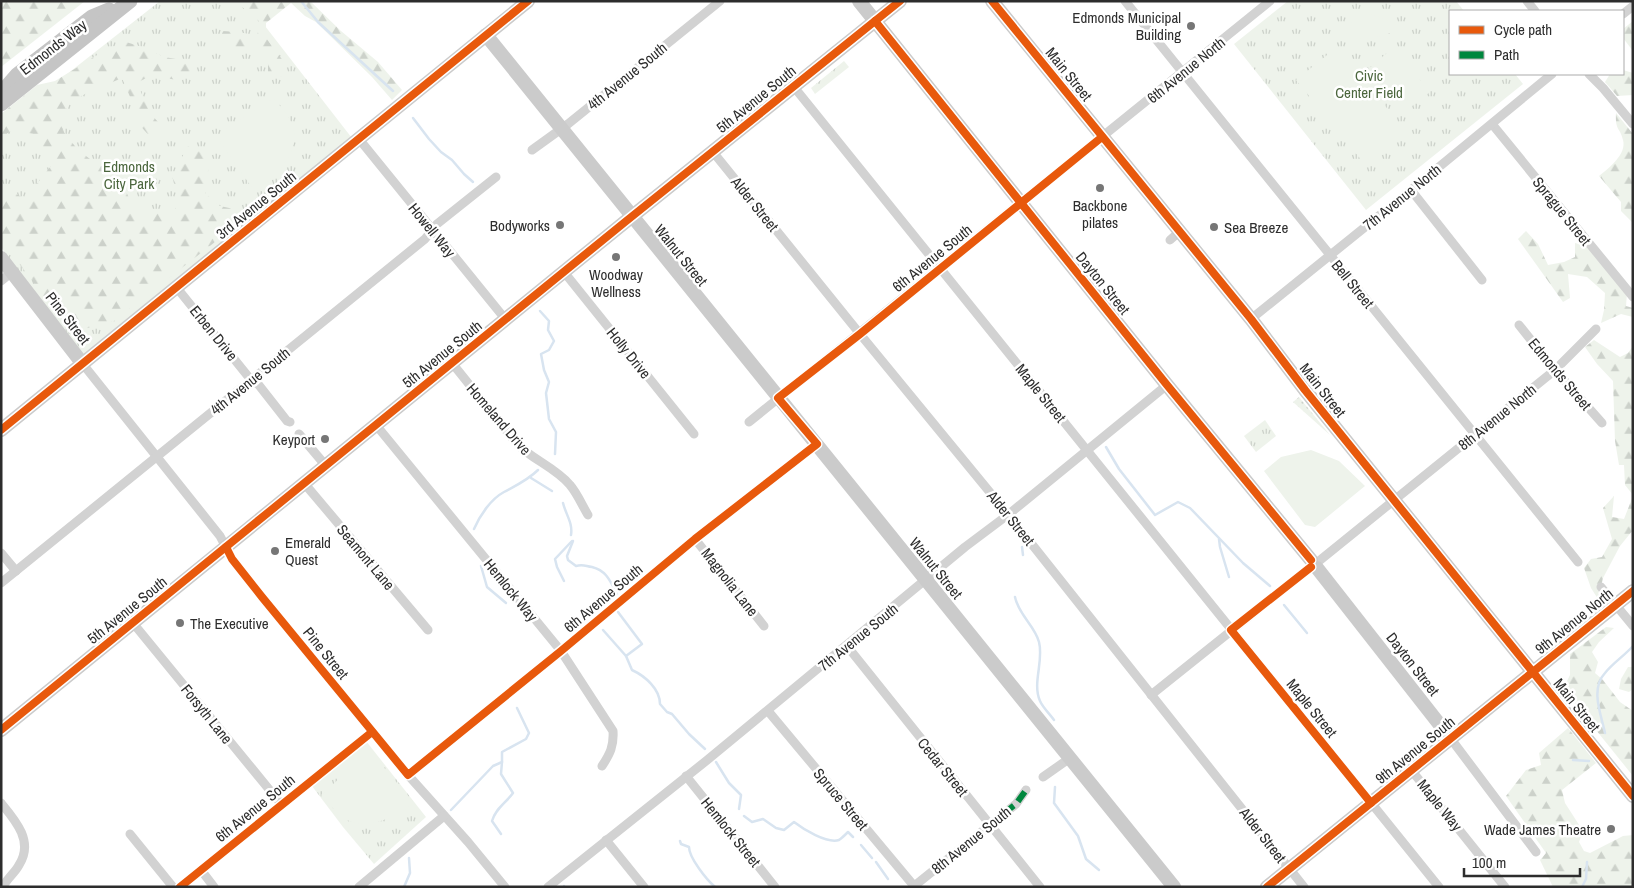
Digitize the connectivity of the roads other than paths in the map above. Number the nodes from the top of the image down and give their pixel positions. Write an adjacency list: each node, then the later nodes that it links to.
1 (130, 1): 16 (main road)
2 (528, 1): 11 (street, 3rd Avenue South)
3 (720, 1): 19 (street, 4th Avenue South)
4 (859, 1): 10 (street, Dayton Street)
5 (900, 1): 10 (street, 5th Avenue South)
6 (992, 1): 20 (street, Main Street)
7 (1270, 1): 12 (street, 6th Avenue North)
8 (1126, 3): 12 (street, Bell Street)
9 (114, 5): 16 (main road, Edmonds Way)
10 (875, 22): 15 (street, 5th Avenue South); 26 (street, Dayton Street)
11 (486, 35): 19 (street, Walnut Street); 21 (street, 3rd Avenue South)
12 (1183, 72): 20 (street, 6th Avenue North); 29 (street, Bell Street)
13 (1551, 75): 17 (street, 7th Avenue North)
14 (1590, 75): 18 (street)
15 (794, 87): 23 (street, 5th Avenue South); 31 (street, Maple Street)
16 (2, 96)
17 (1492, 124): 25 (street, 7th Avenue North); 36 (street, Sprague Street)
18 (1633, 124)
19 (561, 128): 22 (street, 4th Avenue South); 27 (street, Walnut Street)
20 (1102, 137): 26 (street, 6th Avenue South); 37 (street, Main Street)
21 (359, 139): 28 (street, Howell Way); 35 (street, 3rd Avenue South)
22 (532, 150)
23 (713, 152): 27 (street, 5th Avenue South); 41 (street, Alder Street)
24 (496, 177): 28 (street, 4th Avenue South)
25 (1411, 190): 29 (street, 7th Avenue North); 34 (street)
26 (1020, 203): 31 (street, 6th Avenue South); 46 (street, Dayton Street)
27 (633, 216): 32 (street, 5th Avenue South); 47 (street, Walnut Street)
28 (432, 230): 38 (street, Howell Way); 45 (street, 4th Avenue South)
29 (1329, 255): 37 (street, 7th Avenue North); 55 (street, Bell Street)
30 (1, 258): 33 (street, Pine Street)
31 (940, 268): 41 (street, 6th Avenue South); 57 (street, Maple Street)
32 (564, 272): 38 (street, 5th Avenue South); 54 (street, Holly Drive)
33 (7, 276): 42 (street, Pine Street)
34 (1482, 280)
35 (177, 288): 42 (street, 3rd Avenue South); 45 (street, Erben Drive)
36 (1633, 297)
37 (1250, 319): 61 (street, Main Street)
38 (506, 320): 43 (street, 5th Avenue South)
39 (1519, 325): 44 (street, Edmonds Street)
40 (1596, 329): 44 (street, 8th Avenue North)
41 (860, 334): 47 (street, 6th Avenue South); 62 (street, Alder Street)
42 (82, 363): 52 (street, 3rd Avenue South); 58 (street, Pine Street)
43 (452, 363): 51 (street, 5th Avenue South); 63 (street, Homeland Drive)
44 (1555, 370): 50 (street, Edmonds Street); 55 (street, 8th Avenue North)
45 (251, 380): 48 (street, Erben Drive); 58 (street, 4th Avenue South)
46 (1167, 385): 57 (street, 7th Avenue South); 68 (street, Dayton Street)
47 (778, 398): 49 (street, 6th Avenue South); 56 (street, Walnut Street)
48 (290, 422)
49 (749, 422)
50 (1602, 423)
51 (376, 425): 59 (street, 5th Avenue South); 81 (street, Hemlock Way)
52 (1, 430)
53 (299, 434): 59 (street)
54 (694, 434)
55 (1476, 434): 61 (street, 8th Avenue North); 67 (street, Bell Street)
56 (817, 444): 64 (street, 6th Avenue South); 70 (street, Walnut Street)
57 (1086, 449): 62 (street, 7th Avenue South); 79 (street, Maple Street)
58 (156, 457): 65 (street, Pine Street); 69 (street, 4th Avenue South)
59 (326, 466): 60 (street, 5th Avenue South)
60 (304, 484): 65 (street, 5th Avenue South); 78 (street, Seamont Lane)
61 (1394, 500): 68 (street); 82 (street, Main Street)
62 (1009, 514): 70 (street, 7th Avenue South); 83 (street, Alder Street)
63 (588, 515)
64 (696, 539): 76 (street, Magnolia Lane); 81 (street, 6th Avenue South)
65 (226, 547): 75 (street, 5th Avenue South); 86 (street, Pine Street)
66 (1, 553): 69 (street)
67 (1578, 562)
68 (1314, 564): 79 (street); 87 (street, Dayton Street)
69 (16, 571): 71 (street, 4th Avenue South)
70 (925, 581): 80 (street, 7th Avenue South); 88 (street, Walnut Street)
71 (1, 583)
72 (1600, 587): 74 (street)
73 (1633, 591): 74 (street, 9th Avenue North)
74 (1615, 605): 77 (street); 82 (street, 9th Avenue North)
75 (134, 622): 85 (street, 5th Avenue South); 98 (street, Forsyth Lane)
76 (764, 626)
77 (1633, 626)
78 (428, 630)
79 (1231, 630): 83 (street); 97 (street, Maple Street)
80 (847, 646): 84 (street, 7th Avenue South); 100 (street, Cedar Street)
81 (561, 651): 89 (street, Hemlock Way); 91 (street, 6th Avenue South)
82 (1533, 672): 87 (street, 9th Avenue South); 95 (street, Main Street)
83 (1152, 694): 104 (street, Alder Street)
84 (768, 711): 92 (street, 7th Avenue South); 115 (street, Spruce Street)
85 (1, 730)
86 (372, 732): 91 (street, Pine Street); 98 (street, 6th Avenue South)
87 (1451, 739): 90 (street, 9th Avenue South); 103 (street, Dayton Street)
88 (1070, 758): 93 (street); 117 (street, Walnut Street)
89 (602, 766)
90 (1412, 771): 97 (street, 9th Avenue South); 121 (street, Maple Way)
91 (408, 775): 99 (street, Pine Street)
92 (686, 776): 102 (street, 7th Avenue South); 114 (street, Hemlock Street)
93 (1044, 777)
94 (1026, 790): 100 (street, 8th Avenue South)
95 (1633, 796)
96 (1, 803): 106 (street)
97 (1371, 803): 104 (street, 9th Avenue South); 120 (street, Maple Street)
98 (281, 804): 105 (street, 6th Avenue South)
99 (444, 816): 110 (street); 111 (street, Pine Street)
100 (990, 824): 115 (street, 8th Avenue South); 116 (street, Cedar Street)
101 (130, 834): 107 (street)
102 (606, 840): 112 (street, 7th Avenue South); 113 (street)
103 (1536, 852)
104 (1290, 869): 118 (street, 9th Avenue South); 119 (street, Alder Street)
105 (200, 870): 108 (street, 6th Avenue South); 109 (street)
106 (3, 887)
107 (173, 887)
108 (180, 887)
109 (214, 887)
110 (359, 887)
111 (504, 887)
112 (548, 887)
113 (644, 887)
114 (775, 887)
115 (914, 887)
116 (1040, 887)
117 (1174, 887)
118 (1267, 887)
119 (1304, 887)
120 (1439, 887)
121 (1505, 887)

